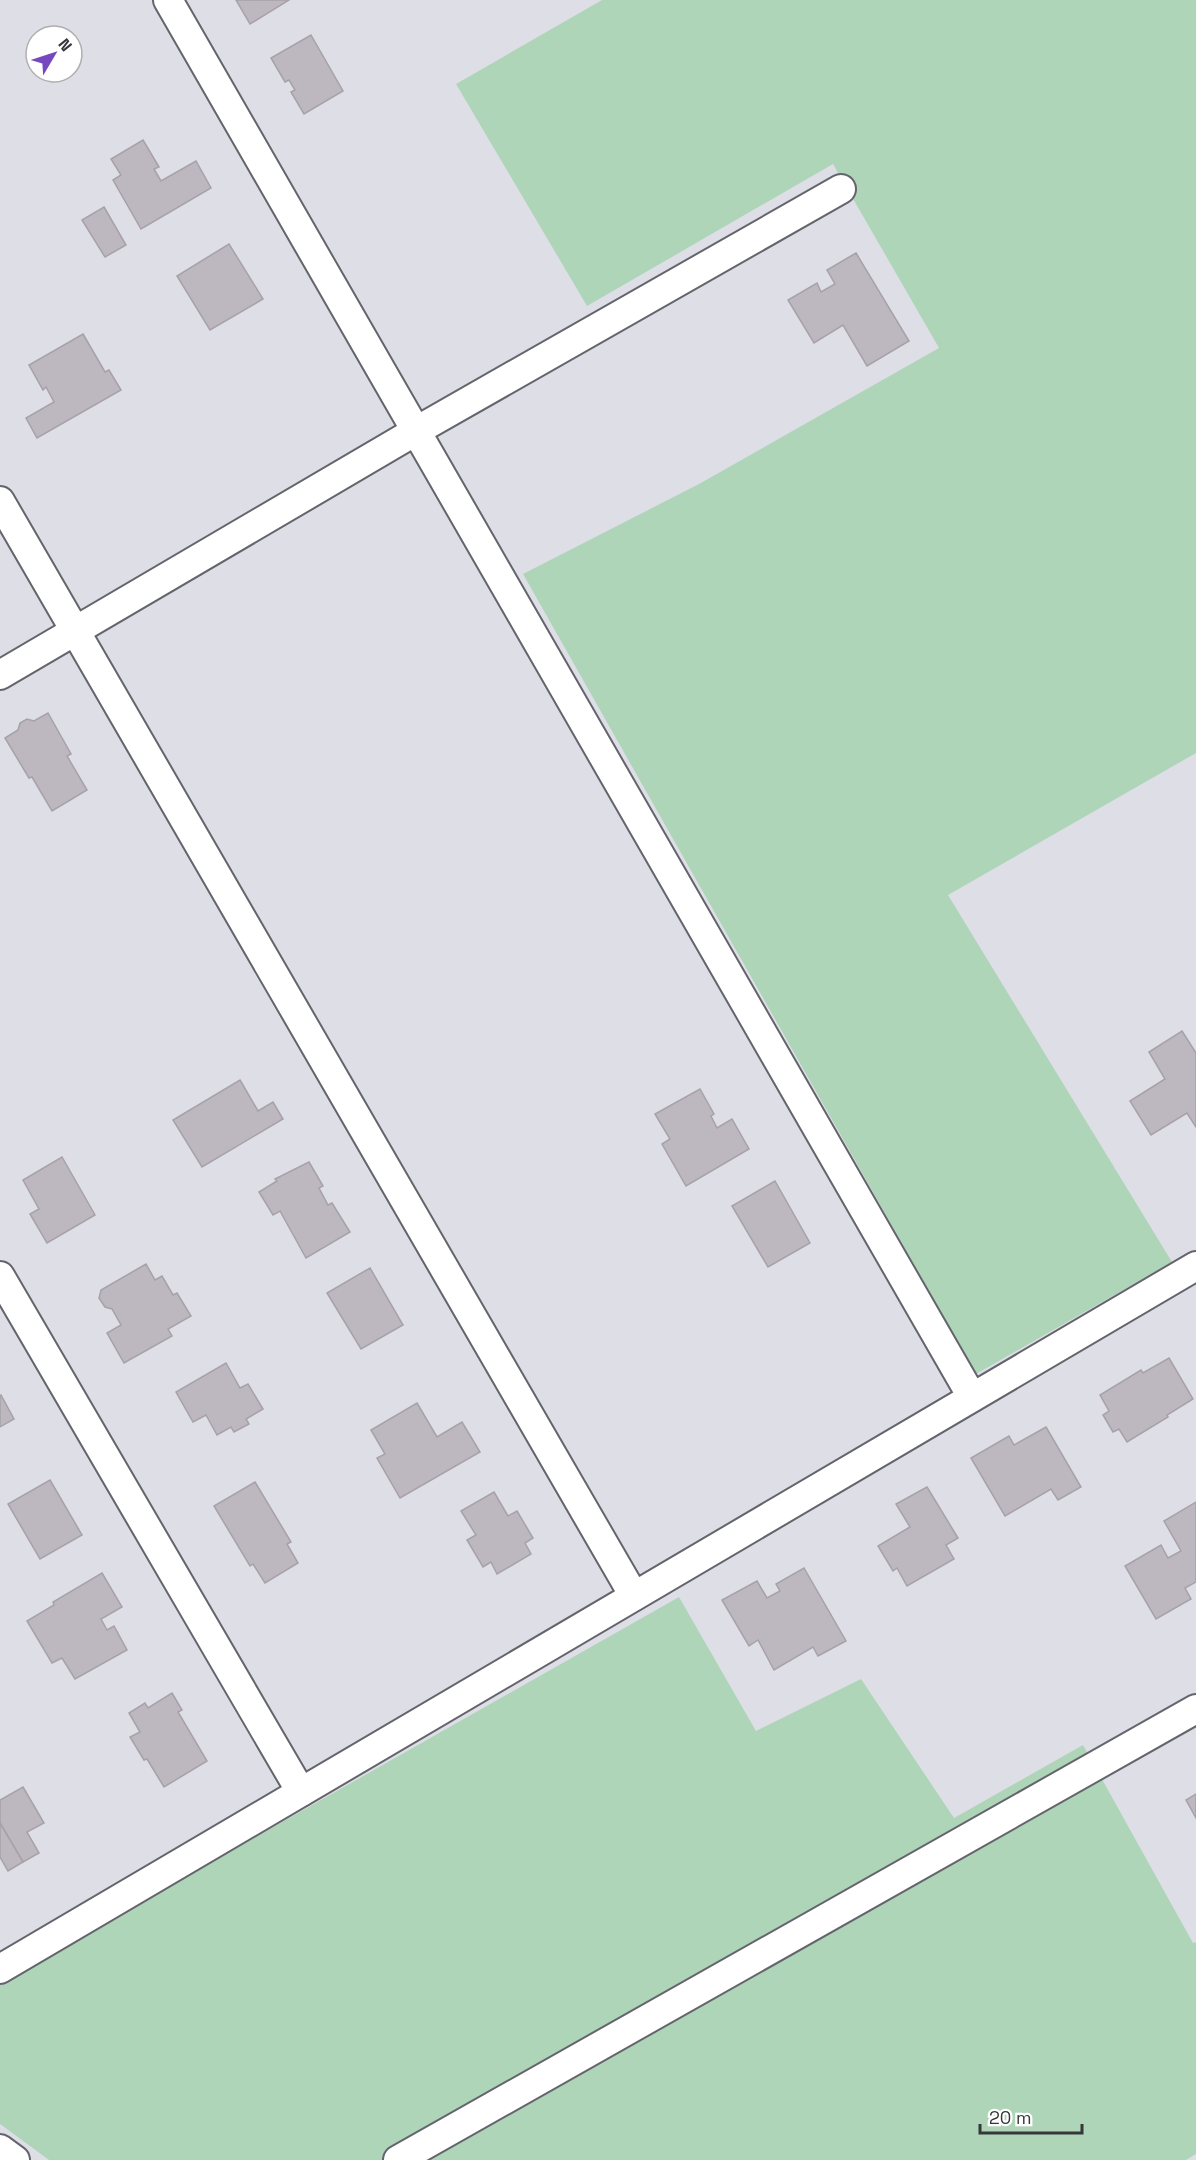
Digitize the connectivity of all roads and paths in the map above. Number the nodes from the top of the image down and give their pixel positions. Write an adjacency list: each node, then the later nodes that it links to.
1 (168, 0): 3 (street)
2 (841, 189): 3 (street)
3 (416, 431): 5 (street); 9 (street)
4 (0, 501): 5 (street)
5 (75, 630): 6 (street); 10 (street)
6 (0, 675)
7 (1196, 1266): 9 (street)
8 (0, 1276): 12 (street)
9 (972, 1398): 10 (street)
10 (634, 1596): 12 (street)
11 (1196, 1709): 16 (street)
12 (301, 1792): 13 (street)
13 (0, 1969)
14 (0, 2149): 15 (street)
15 (15, 2160)
16 (398, 2160)

